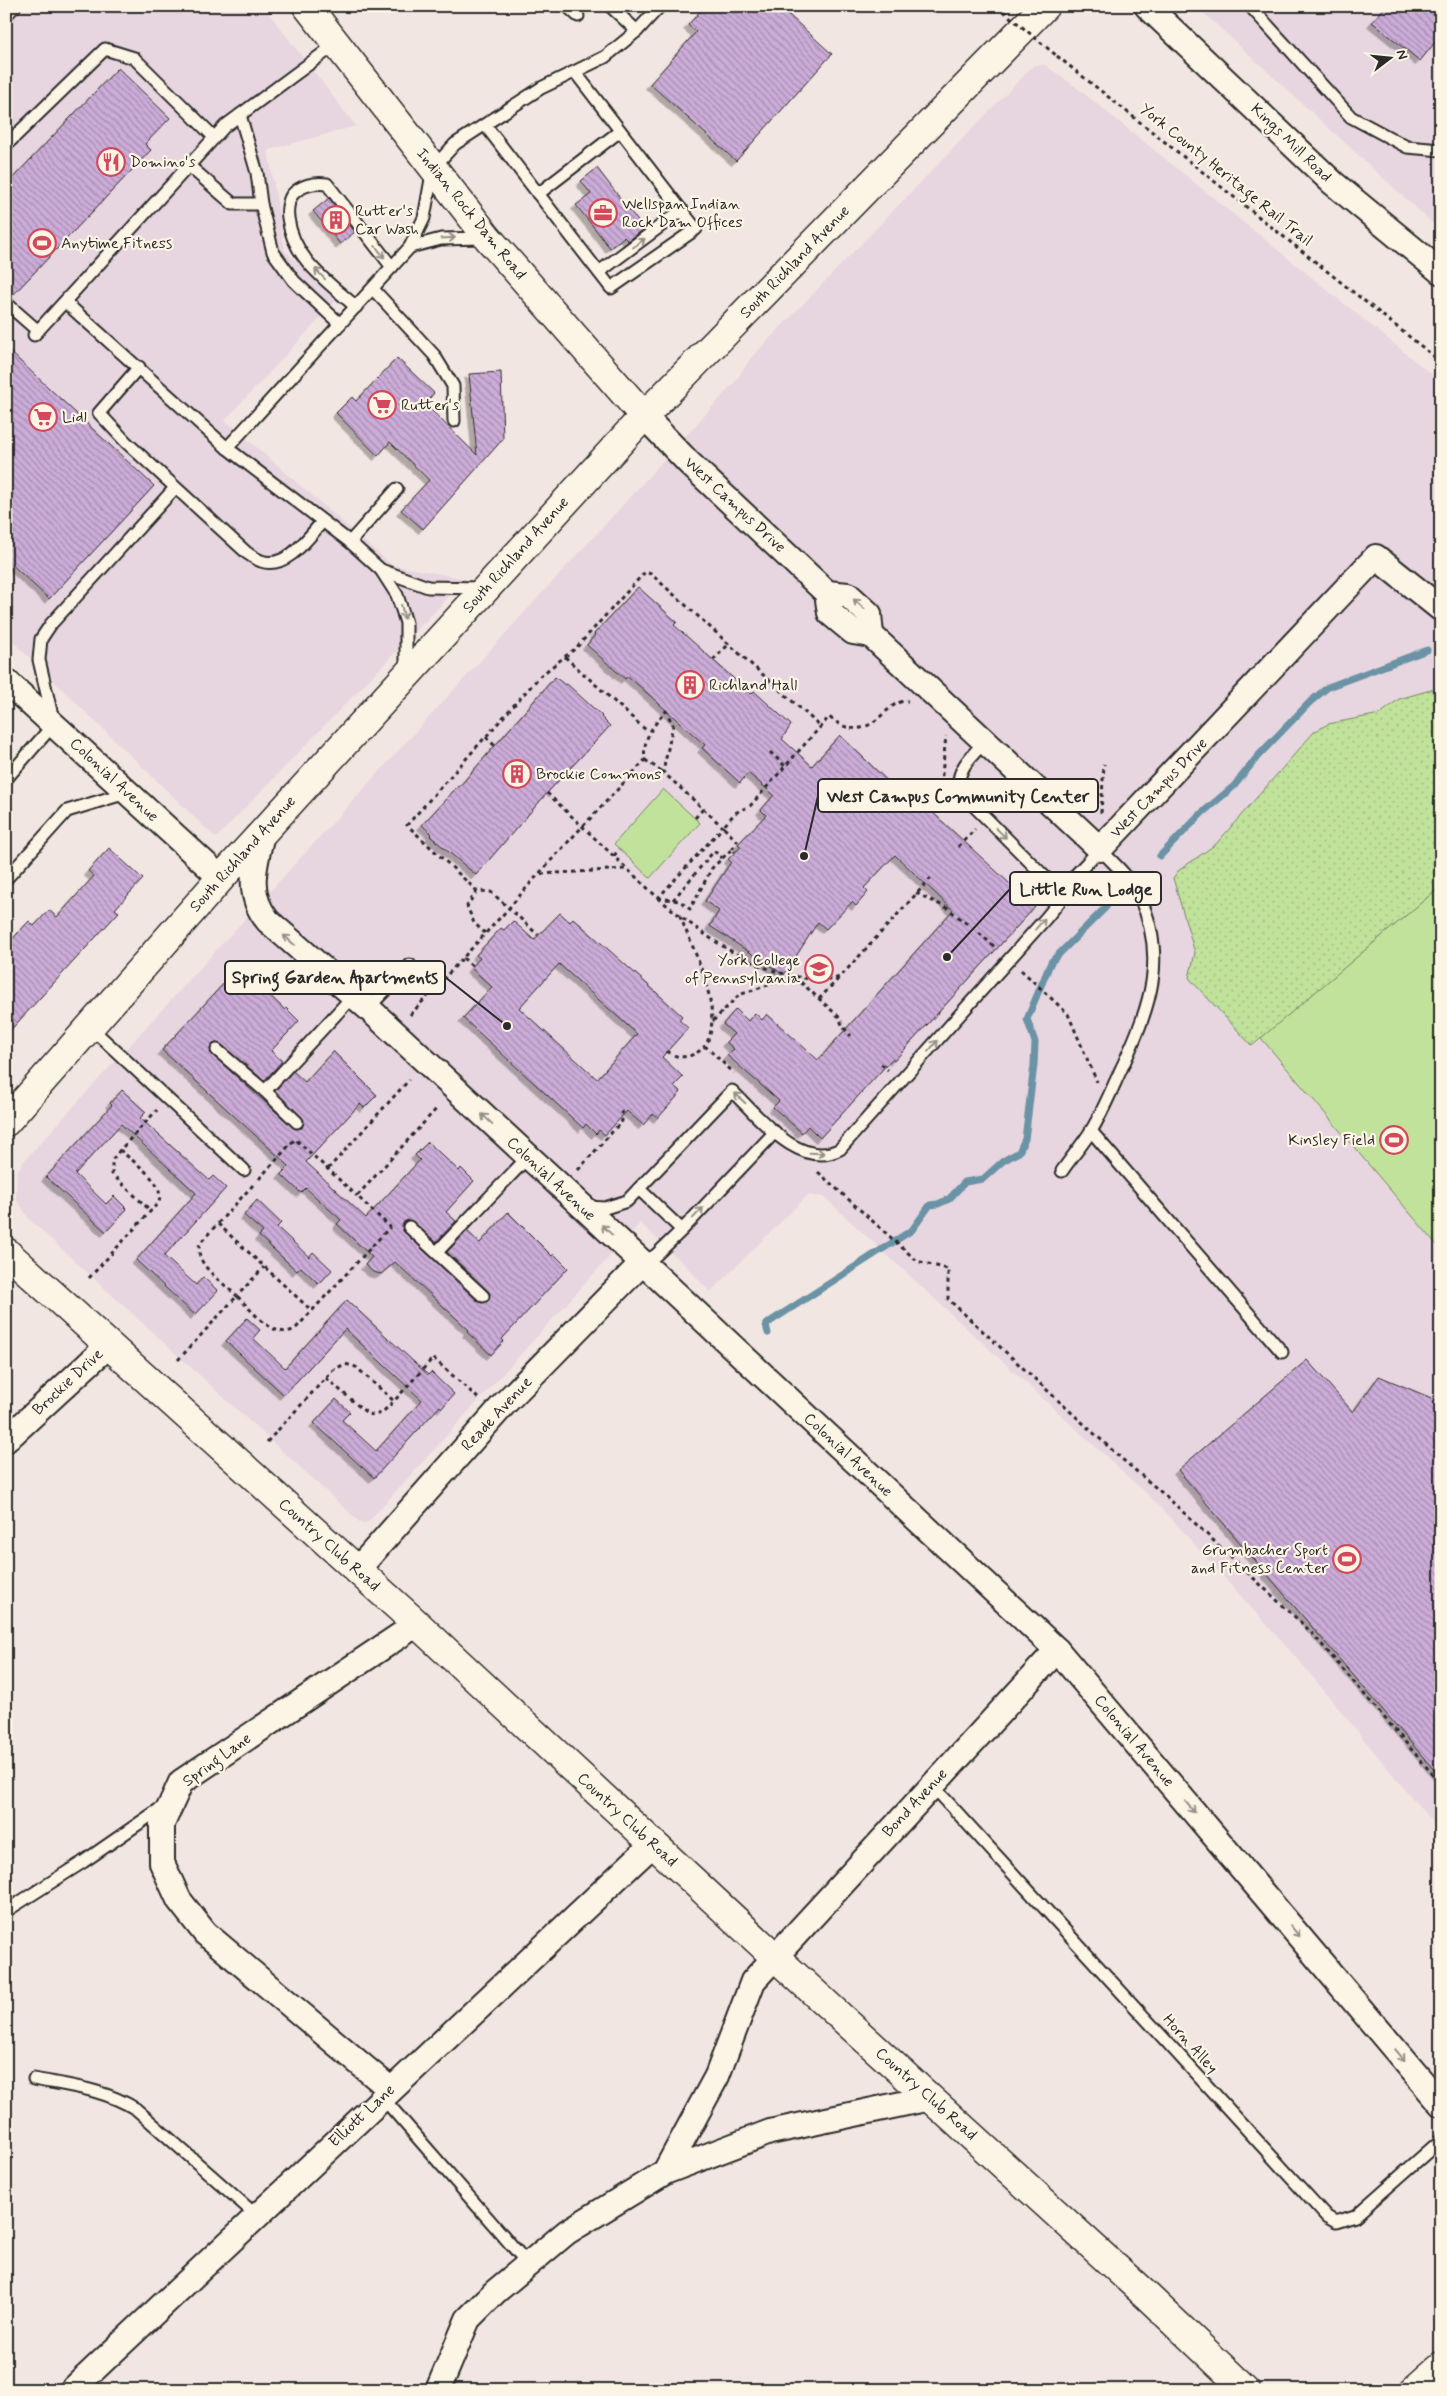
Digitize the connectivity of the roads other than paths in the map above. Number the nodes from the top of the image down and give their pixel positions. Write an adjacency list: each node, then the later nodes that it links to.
1 (15, 6): 9 (lane)
2 (307, 6): 12 (main road, Indian Rock Dam Road)
3 (568, 6): 10 (lane)
4 (610, 6): 11 (lane)
5 (660, 6): 11 (lane)
6 (1045, 6): 36 (main road, South Richland Avenue)
7 (1147, 6): 29 (street, Kings Mill Road)
8 (1250, 6): 19 (lane)
9 (6, 15)
10 (578, 16)
11 (638, 31): 13 (lane)
12 (336, 44): 14 (lane); 21 (main road, Indian Rock Dam Road)
13 (574, 72): 15 (lane); 16 (lane)
14 (240, 115): 17 (lane); 23 (lane)
15 (485, 125): 21 (lane); 22 (lane)
16 (620, 131): 22 (lane); 24 (lane)
17 (214, 137): 18 (lane); 20 (lane)
18 (6, 145)
19 (1441, 150)
20 (188, 165): 23 (lane); 31 (lane)
21 (433, 168): 25 (main road, Indian Rock Dam Road); 26 (lane)
22 (538, 194): 28 (lane)
23 (261, 204): 34 (lane)
24 (682, 210): 28 (lane, one-way to 24); 28 (lane)
25 (488, 238): 26 (lane, one-way to 25); 36 (main road, Indian Rock Dam Road)
26 (410, 247): 27 (lane)
27 (392, 266): 30 (lane); 33 (lane, one-way to 27)
28 (600, 272)
29 (1441, 272)
30 (373, 289): 33 (lane); 37 (lane)
31 (65, 302): 32 (lane); 35 (lane)
32 (6, 303)
33 (356, 307): 34 (lane)
34 (340, 324): 38 (lane)
35 (139, 368): 38 (lane); 39 (lane)
36 (644, 416): 44 (main road, South Richland Avenue); 49 (street, West Campus Drive)
37 (454, 421)
38 (227, 448): 41 (lane)
39 (175, 488): 41 (lane); 48 (lane)
40 (397, 488): 42 (lane)
41 (322, 522): 42 (lane)
42 (350, 542): 43 (lane)
43 (381, 570): 44 (lane); 46 (lane, one-way to 46)
44 (484, 588): 46 (main road, South Richland Avenue)
45 (1441, 609): 53 (street, West Campus Drive)
46 (406, 676): 52 (main road, South Richland Avenue)
47 (6, 681): 48 (street, Colonial Avenue)
48 (54, 724): 50 (lane); 51 (street, Colonial Avenue)
49 (986, 741): 53 (street, West Campus Drive); 56 (lane, one-way to 56)
50 (6, 779)
51 (126, 793): 54 (street, Colonial Avenue); 55 (lane)
52 (262, 834): 54 (main road, South Richland Avenue); 58 (street, Colonial Avenue, one-way to 52)
53 (1100, 849): 56 (lane); 64 (lane)
54 (221, 878): 59 (main road, South Richland Avenue)
55 (6, 879)
56 (1061, 893): 65 (lane, one-way to 56)
57 (410, 965): 58 (lane)
58 (360, 1002): 61 (lane); 66 (street, Colonial Avenue, one-way to 58)
59 (90, 1027): 62 (main road, South Richland Avenue); 67 (lane)
60 (217, 1050): 61 (lane)
61 (265, 1091): 63 (lane)
62 (6, 1122)
63 (296, 1122)
64 (1091, 1131): 68 (lane); 78 (lane)
65 (775, 1132): 69 (lane, one-way to 69); 72 (lane, one-way to 65)
66 (528, 1157): 70 (street, Colonial Avenue); 74 (lane)
67 (244, 1170)
68 (1062, 1171)
69 (638, 1189): 70 (lane); 72 (lane)
70 (583, 1207): 75 (street, Colonial Avenue, one-way to 70)
71 (410, 1227): 74 (lane)
72 (682, 1230): 75 (lane)
73 (6, 1252): 77 (main road, Country Club Road)
74 (437, 1252): 76 (lane)
75 (642, 1263): 80 (street, Reade Avenue); 82 (street, Colonial Avenue)
76 (483, 1296)
77 (109, 1345): 79 (street, Brockie Drive); 80 (main road, Country Club Road)
78 (1282, 1352)
79 (6, 1440)
80 (357, 1570): 81 (main road, Country Club Road)
81 (417, 1624): 84 (street, Spring Lane); 85 (main road, Country Club Road)
82 (1057, 1650): 83 (street, Bond Avenue); 91 (street, Colonial Avenue, one-way to 91)
83 (932, 1785): 87 (street, Bond Avenue); 92 (lane, Horn Alley)
84 (173, 1799): 86 (lane); 89 (street, Spring Lane)
85 (653, 1844): 87 (main road, Country Club Road); 89 (street, Elliott Lane)
86 (6, 1911)
87 (774, 1956): 90 (main road, Country Club Road); 93 (street, Bond Avenue)
88 (34, 2079): 94 (lane)
89 (386, 2093): 94 (street, Elliott Lane); 95 (lane)
90 (930, 2098): 93 (street); 99 (main road, Country Club Road)
91 (1441, 2104)
92 (1441, 2140)
93 (664, 2172): 95 (street)
94 (257, 2216): 97 (street, Elliott Lane)
95 (528, 2264): 98 (street)
96 (1441, 2366): 100 (main road)
97 (72, 2390)
98 (438, 2390)
99 (1246, 2390)
100 (1414, 2390)

